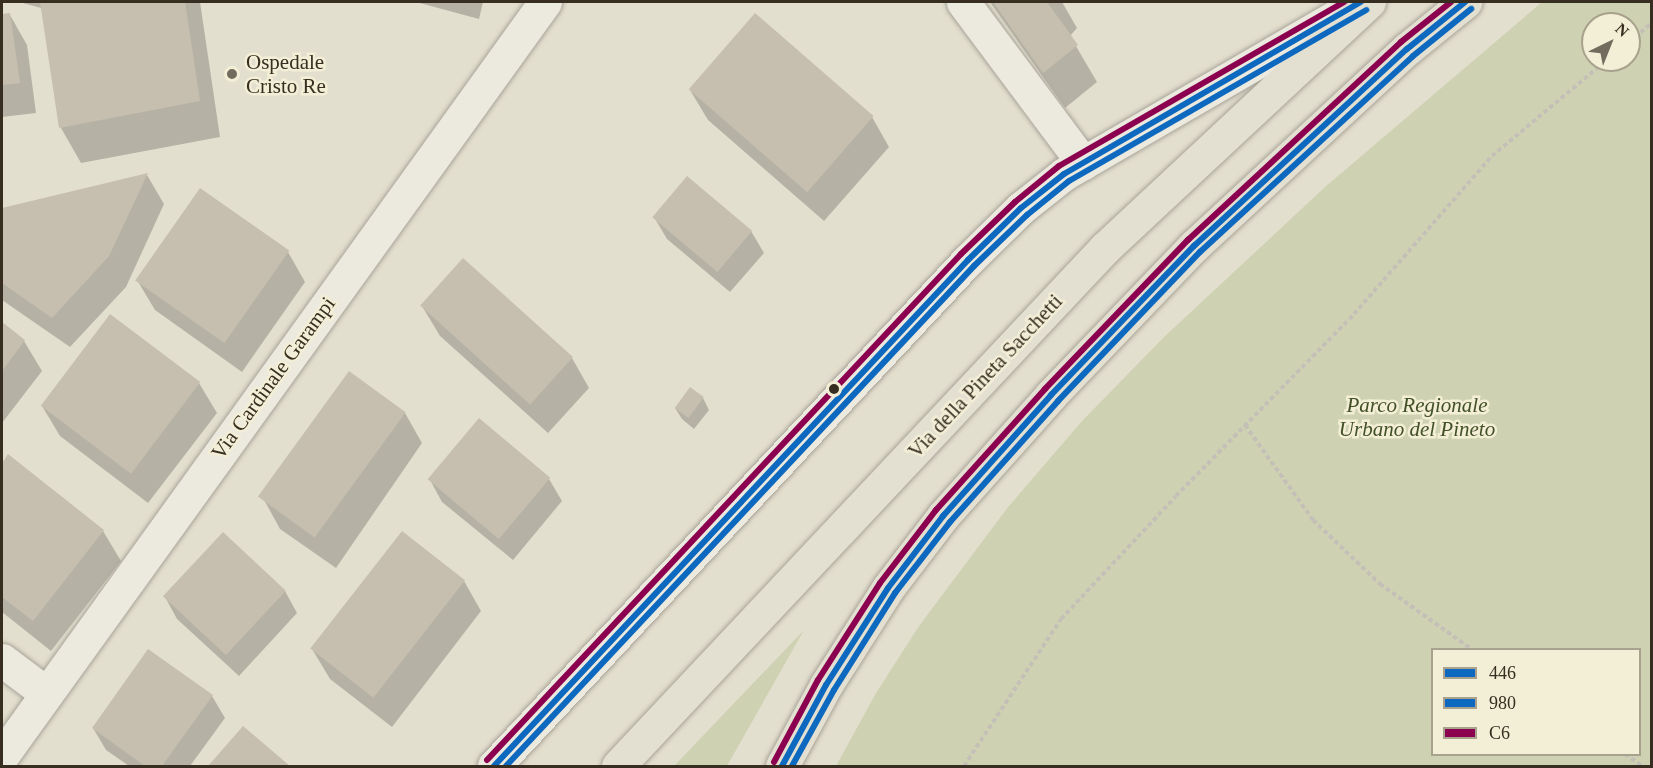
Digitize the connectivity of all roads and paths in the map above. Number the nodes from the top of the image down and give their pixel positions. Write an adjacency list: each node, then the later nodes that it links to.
1 (545, 2): 11 (street, Via Cardinale Garampi)
2 (963, 2): 7 (street)
3 (1361, 2): 7 (street)
4 (1369, 2): 15 (main road, Via della Pineta Sacchetti)
5 (1465, 2): 16 (main road)
6 (1593, 72): 8 (path)
7 (1083, 163): 14 (street)
8 (1245, 425): 9 (path); 17 (path)
9 (1470, 648)
10 (2, 660): 11 (street)
11 (46, 693): 12 (street, Via Cardinale Garampi)
12 (2, 756)
13 (1628, 756): 18 (path)
14 (494, 766)
15 (618, 766)
16 (782, 766)
17 (964, 766)
18 (1642, 766)

